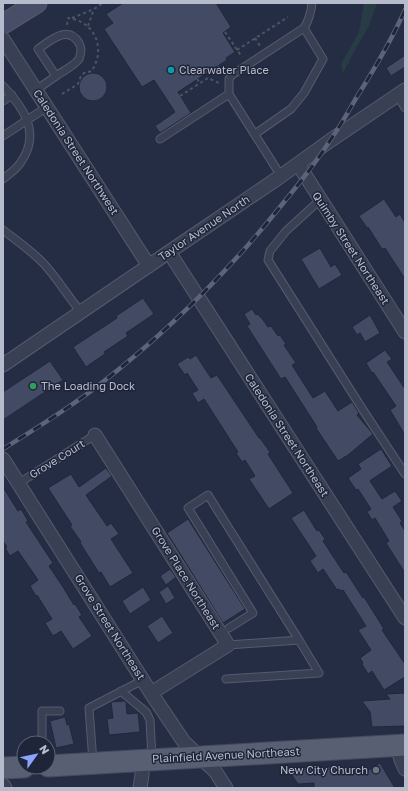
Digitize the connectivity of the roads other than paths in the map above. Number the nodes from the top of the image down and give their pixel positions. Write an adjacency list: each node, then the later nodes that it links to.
1 (37, 3): 3 (main road)
2 (312, 3): 4 (lane)
3 (3, 24)
4 (304, 28): 10 (lane); 16 (lane)
5 (3, 39): 8 (street, Caledonia Street Northwest)
6 (56, 76): 6 (lane); 8 (lane)
7 (3, 86): 11 (lane)
8 (36, 90): 13 (street, Caledonia Street Northwest)
9 (401, 93): 14 (lane); 19 (street, Taylor Avenue North)
10 (229, 94): 16 (lane); 18 (lane)
11 (12, 95): 12 (lane); 15 (lane)
12 (3, 101)
13 (47, 107): 15 (lane); 25 (street, Caledonia Street Northwest)
14 (405, 108)
15 (28, 120): 17 (lane); 21 (lane)
16 (254, 134): 20 (lane)
17 (3, 136)
18 (160, 139)
19 (298, 164): 20 (street, Taylor Avenue North); 22 (street, Quimby Street Northeast)
20 (280, 176): 24 (street, Taylor Avenue North)
21 (3, 179)
22 (320, 200): 27 (street, Quimby Street Northeast); 31 (lane)
23 (3, 230): 26 (lane)
24 (169, 252): 25 (street, Taylor Avenue North); 33 (street, Caledonia Street Northeast)
25 (149, 266): 26 (street, Taylor Avenue North)
26 (80, 312): 28 (street, Taylor Avenue North)
27 (405, 332)
28 (3, 365)
29 (95, 435): 32 (lane, Grove Court); 36 (street, Grove Place Northeast)
30 (3, 459): 32 (street, Grove Street Northeast)
31 (405, 474)
32 (18, 483): 38 (street, Grove Street Northeast)
33 (405, 618)
34 (229, 628): 35 (lane)
35 (299, 640): 36 (lane); 37 (lane)
36 (228, 645): 40 (street)
37 (226, 679)
38 (143, 680): 39 (lane); 40 (street, Grove Street Northeast)
39 (121, 691): 45 (lane); 46 (lane)
40 (151, 693): 44 (street, Grove Street Northeast)
41 (60, 711): 42 (lane)
42 (42, 735)
43 (401, 745): 44 (main road, Plainfield Avenue Northeast); 50 (street)
44 (200, 756): 45 (main road, Plainfield Avenue Northeast); 54 (street, Grove Street Northeast)
45 (147, 760): 46 (main road, Plainfield Avenue Northeast); 53 (street)
46 (93, 763): 47 (main road, Plainfield Avenue Northeast)
47 (56, 765)
48 (16, 767): 49 (main road)
49 (3, 768)
50 (405, 769)
51 (3, 785): 52 (street)
52 (5, 788)
53 (140, 788)
54 (226, 788)

